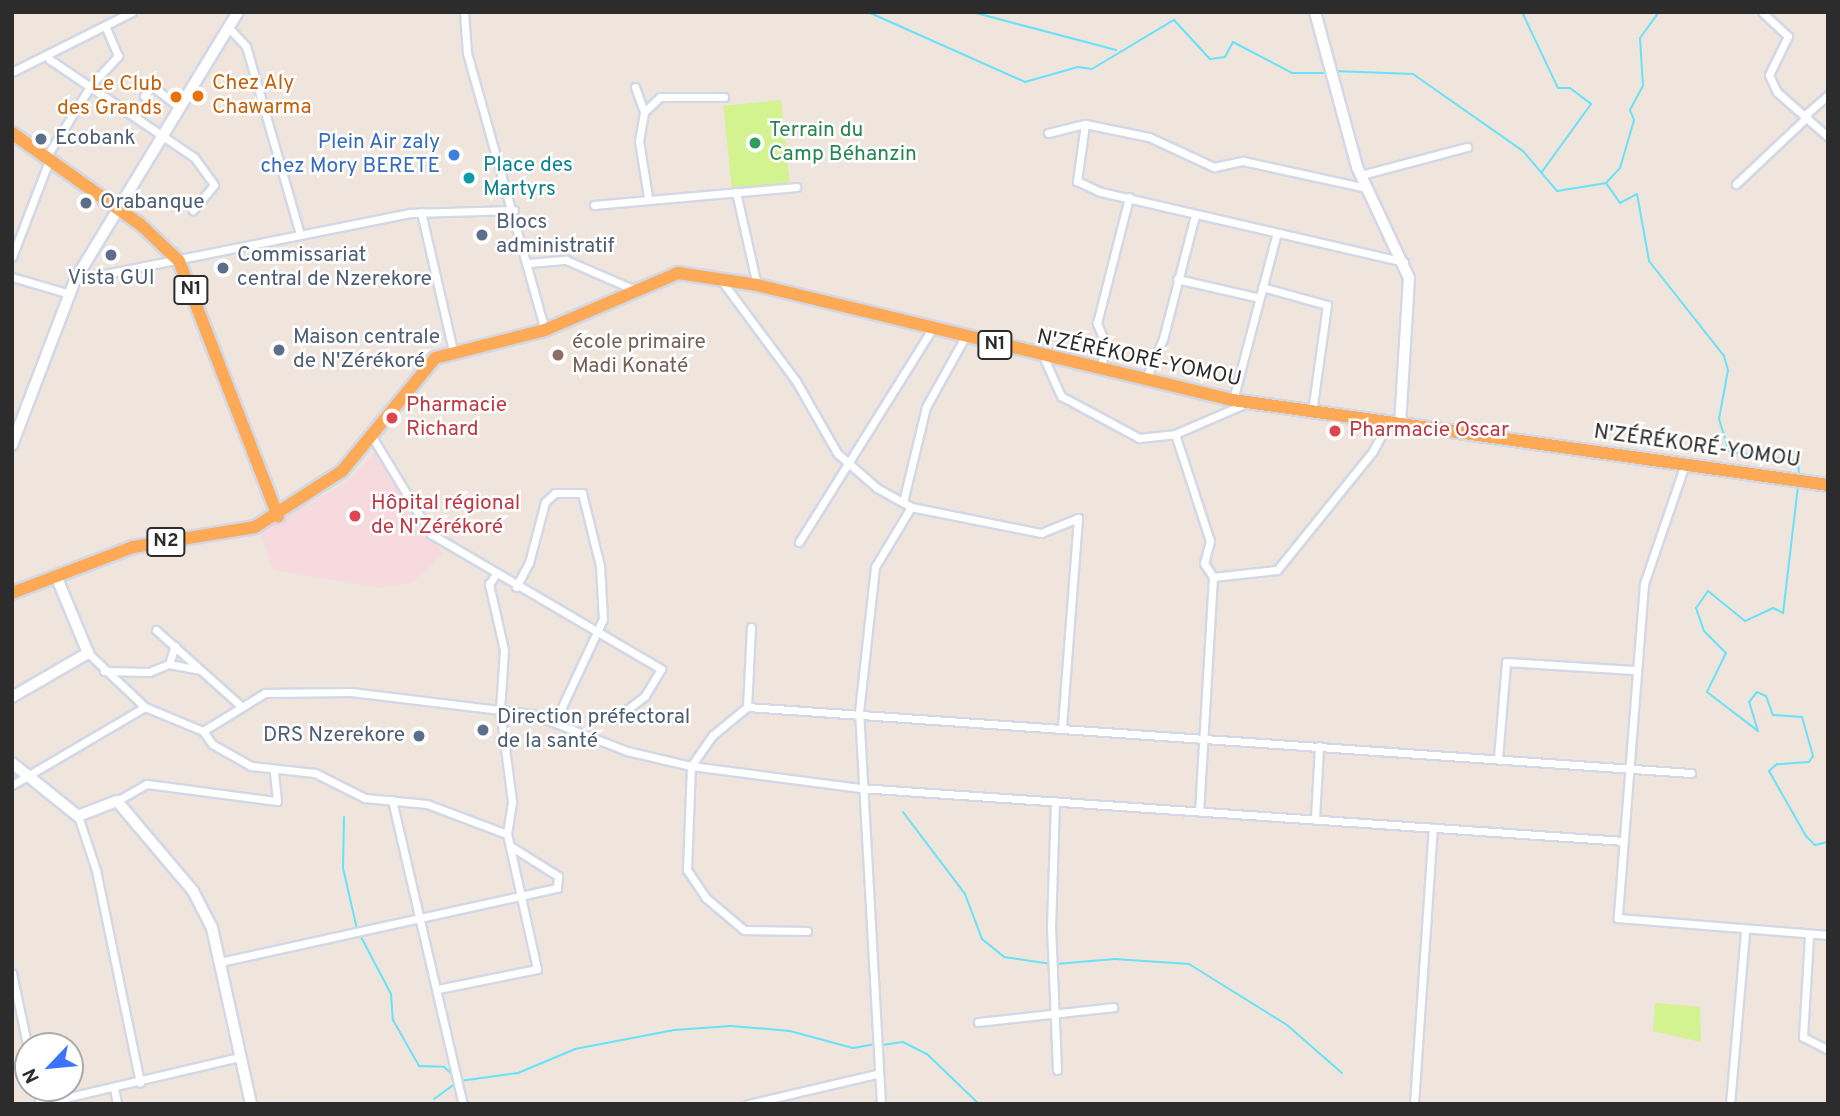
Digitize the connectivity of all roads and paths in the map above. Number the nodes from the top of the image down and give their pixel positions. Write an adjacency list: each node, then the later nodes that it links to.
1 (132, 12): 6 (street)
2 (239, 12): 7 (street)
3 (464, 12): 35 (street)
4 (1315, 12): 25 (street)
5 (1762, 12): 17 (street)
6 (106, 26): 8 (street); 10 (street)
7 (229, 27): 15 (street); 38 (street)
8 (49, 59): 9 (street); 10 (street)
9 (12, 72)
10 (91, 85): 21 (street); 24 (street)
11 (635, 87): 16 (street)
12 (1828, 95): 17 (street)
13 (144, 96): 15 (street)
14 (724, 97): 16 (street)
15 (180, 108): 21 (street)
16 (643, 113): 30 (street)
17 (1806, 116): 22 (street); 26 (street)
18 (1085, 124): 20 (street); 28 (street); 31 (street)
19 (12, 133): 24 (highway, N1)
20 (1048, 133)
21 (163, 134): 33 (street); 34 (street)
22 (1828, 137)
23 (1467, 147): 25 (street)
24 (46, 161): 33 (highway, N1); 40 (street)
25 (1361, 175): 28 (street)
26 (1736, 184)
27 (796, 187): 29 (street)
28 (1367, 188): 42 (street)
29 (736, 192): 30 (street); 48 (street)
30 (648, 197): 32 (street)
31 (1129, 197): 37 (street); 58 (street)
32 (594, 205)
33 (117, 208): 41 (highway, N1); 47 (street)
34 (193, 210)
35 (514, 211): 36 (street); 43 (street)
36 (421, 212): 38 (street); 56 (street)
37 (1195, 215): 39 (street); 46 (street)
38 (300, 234): 41 (street)
39 (1276, 236): 42 (street); 49 (street)
40 (12, 257)
41 (179, 261): 47 (street); 72 (highway, N1)
42 (1404, 262): 63 (street)
43 (529, 263): 50 (street); 54 (street)
44 (720, 276): 48 (highway, N'ZÉRÉKORÉ-YOMOU / N1); 50 (highway, N'ZÉRÉKORÉ-YOMOU / N1); 67 (street)
45 (12, 277): 51 (street)
46 (1177, 279): 52 (street); 59 (street)
47 (75, 280): 51 (street)
48 (757, 285): 53 (highway, N'ZÉRÉKORÉ-YOMOU / N1)
49 (1262, 287): 52 (street); 62 (street)
50 (635, 290): 54 (highway, N'ZÉRÉKORÉ-YOMOU / N1)
51 (70, 294): 66 (street)
52 (1259, 298): 60 (street)
53 (932, 329): 55 (highway, N'ZÉRÉKORÉ-YOMOU / N1); 67 (street)
54 (545, 330): 56 (highway, N'ZÉRÉKORÉ-YOMOU / N1)
55 (965, 337): 57 (highway, N'ZÉRÉKORÉ-YOMOU / N1); 70 (street)
56 (453, 351): 65 (highway, N'ZÉRÉKORÉ-YOMOU / N1)
57 (1044, 358): 58 (highway, N'ZÉRÉKORÉ-YOMOU / N1); 64 (street)
58 (1100, 370): 59 (highway, N'ZÉRÉKORÉ-YOMOU / N1)
59 (1145, 381): 60 (highway, N'ZÉRÉKORÉ-YOMOU / N1)
60 (1233, 400): 61 (highway, N'ZÉRÉKORÉ-YOMOU / N1)
61 (1247, 402): 62 (highway, N'ZÉRÉKORÉ-YOMOU / N1); 64 (street)
62 (1312, 413): 63 (highway, N'ZÉRÉKORÉ-YOMOU / N1)
63 (1393, 426): 68 (highway, N'ZÉRÉKORÉ-YOMOU / N1); 75 (street)
64 (1175, 434): 75 (street)
65 (371, 435): 72 (highway, N'ZÉRÉKORÉ-YOMOU / N1); 74 (street)
66 (12, 445)
67 (849, 461): 70 (street); 73 (street)
68 (1685, 467): 69 (highway, N'ZÉRÉKORÉ-YOMOU / N1); 86 (street)
69 (1828, 485)
70 (903, 502): 71 (street)
71 (912, 507): 94 (street); 97 (street)
72 (278, 516): 76 (highway, N2)
73 (799, 542)
74 (496, 574): 77 (street); 93 (street)
75 (1213, 577): 99 (street)
76 (57, 578): 78 (highway, N2); 79 (highway, N2); 84 (street)
77 (516, 587): 82 (street); 82 (street)
78 (12, 593)
79 (12, 602)
80 (751, 626): 92 (street)
81 (156, 630): 83 (street)
82 (597, 633): 95 (street); 96 (street)
83 (175, 646): 85 (street); 88 (street)
84 (88, 653): 87 (street); 89 (street)
85 (169, 664): 87 (street); 88 (street)
86 (1634, 670): 101 (street); 103 (street)
87 (103, 671): 91 (street)
88 (202, 671): 90 (street)
89 (12, 697)
90 (240, 705): 93 (street); 98 (street)
91 (145, 707): 98 (street); 107 (street)
92 (747, 707): 94 (street); 104 (street)
93 (500, 710): 96 (street); 117 (street)
94 (859, 712): 97 (street); 109 (street)
95 (614, 719)
96 (556, 720): 104 (street)
97 (1062, 726): 99 (street)
98 (203, 731): 105 (street)
99 (1203, 737): 100 (street); 113 (street)
100 (1319, 746): 101 (street); 115 (street)
101 (1498, 758): 103 (street)
102 (12, 763): 107 (street)
103 (1628, 765): 106 (street); 118 (street)
104 (691, 766): 109 (street); 122 (street)
105 (274, 772): 110 (street); 111 (street)
106 (1691, 772)
107 (24, 775): 108 (street); 114 (street)
108 (12, 785)
109 (860, 788): 112 (street); 136 (street)
110 (392, 800): 117 (street); 121 (street)
111 (117, 801): 114 (street); 126 (street)
112 (1055, 801): 113 (street); 130 (street)
113 (1199, 811): 115 (street)
114 (78, 816): 137 (street)
115 (1315, 818): 116 (street)
116 (1433, 828): 118 (street); 146 (street)
117 (507, 834): 119 (street)
118 (1623, 841): 123 (street)
119 (512, 847): 120 (street); 120 (street)
120 (522, 895): 121 (street); 128 (street)
121 (419, 916): 126 (street); 128 (street)
122 (807, 931)
123 (1745, 932): 125 (street); 147 (street)
124 (1828, 935): 125 (street)
125 (1809, 936): 133 (street)
126 (220, 962): 134 (street)
127 (12, 973): 132 (street)
128 (438, 989): 143 (street)
129 (1113, 1007): 130 (street)
130 (1055, 1014): 131 (street); 135 (street)
131 (978, 1022)
132 (24, 1032)
133 (1828, 1050)
134 (240, 1057): 137 (street); 142 (street)
135 (1057, 1070)
136 (876, 1074): 139 (street); 145 (street)
137 (140, 1082): 138 (street)
138 (114, 1088): 140 (street); 141 (street)
139 (777, 1101): 144 (street)
140 (40, 1104)
141 (117, 1104)
142 (250, 1104)
143 (463, 1104)
144 (748, 1104)
145 (881, 1104)
146 (1413, 1104)
147 (1730, 1104)

